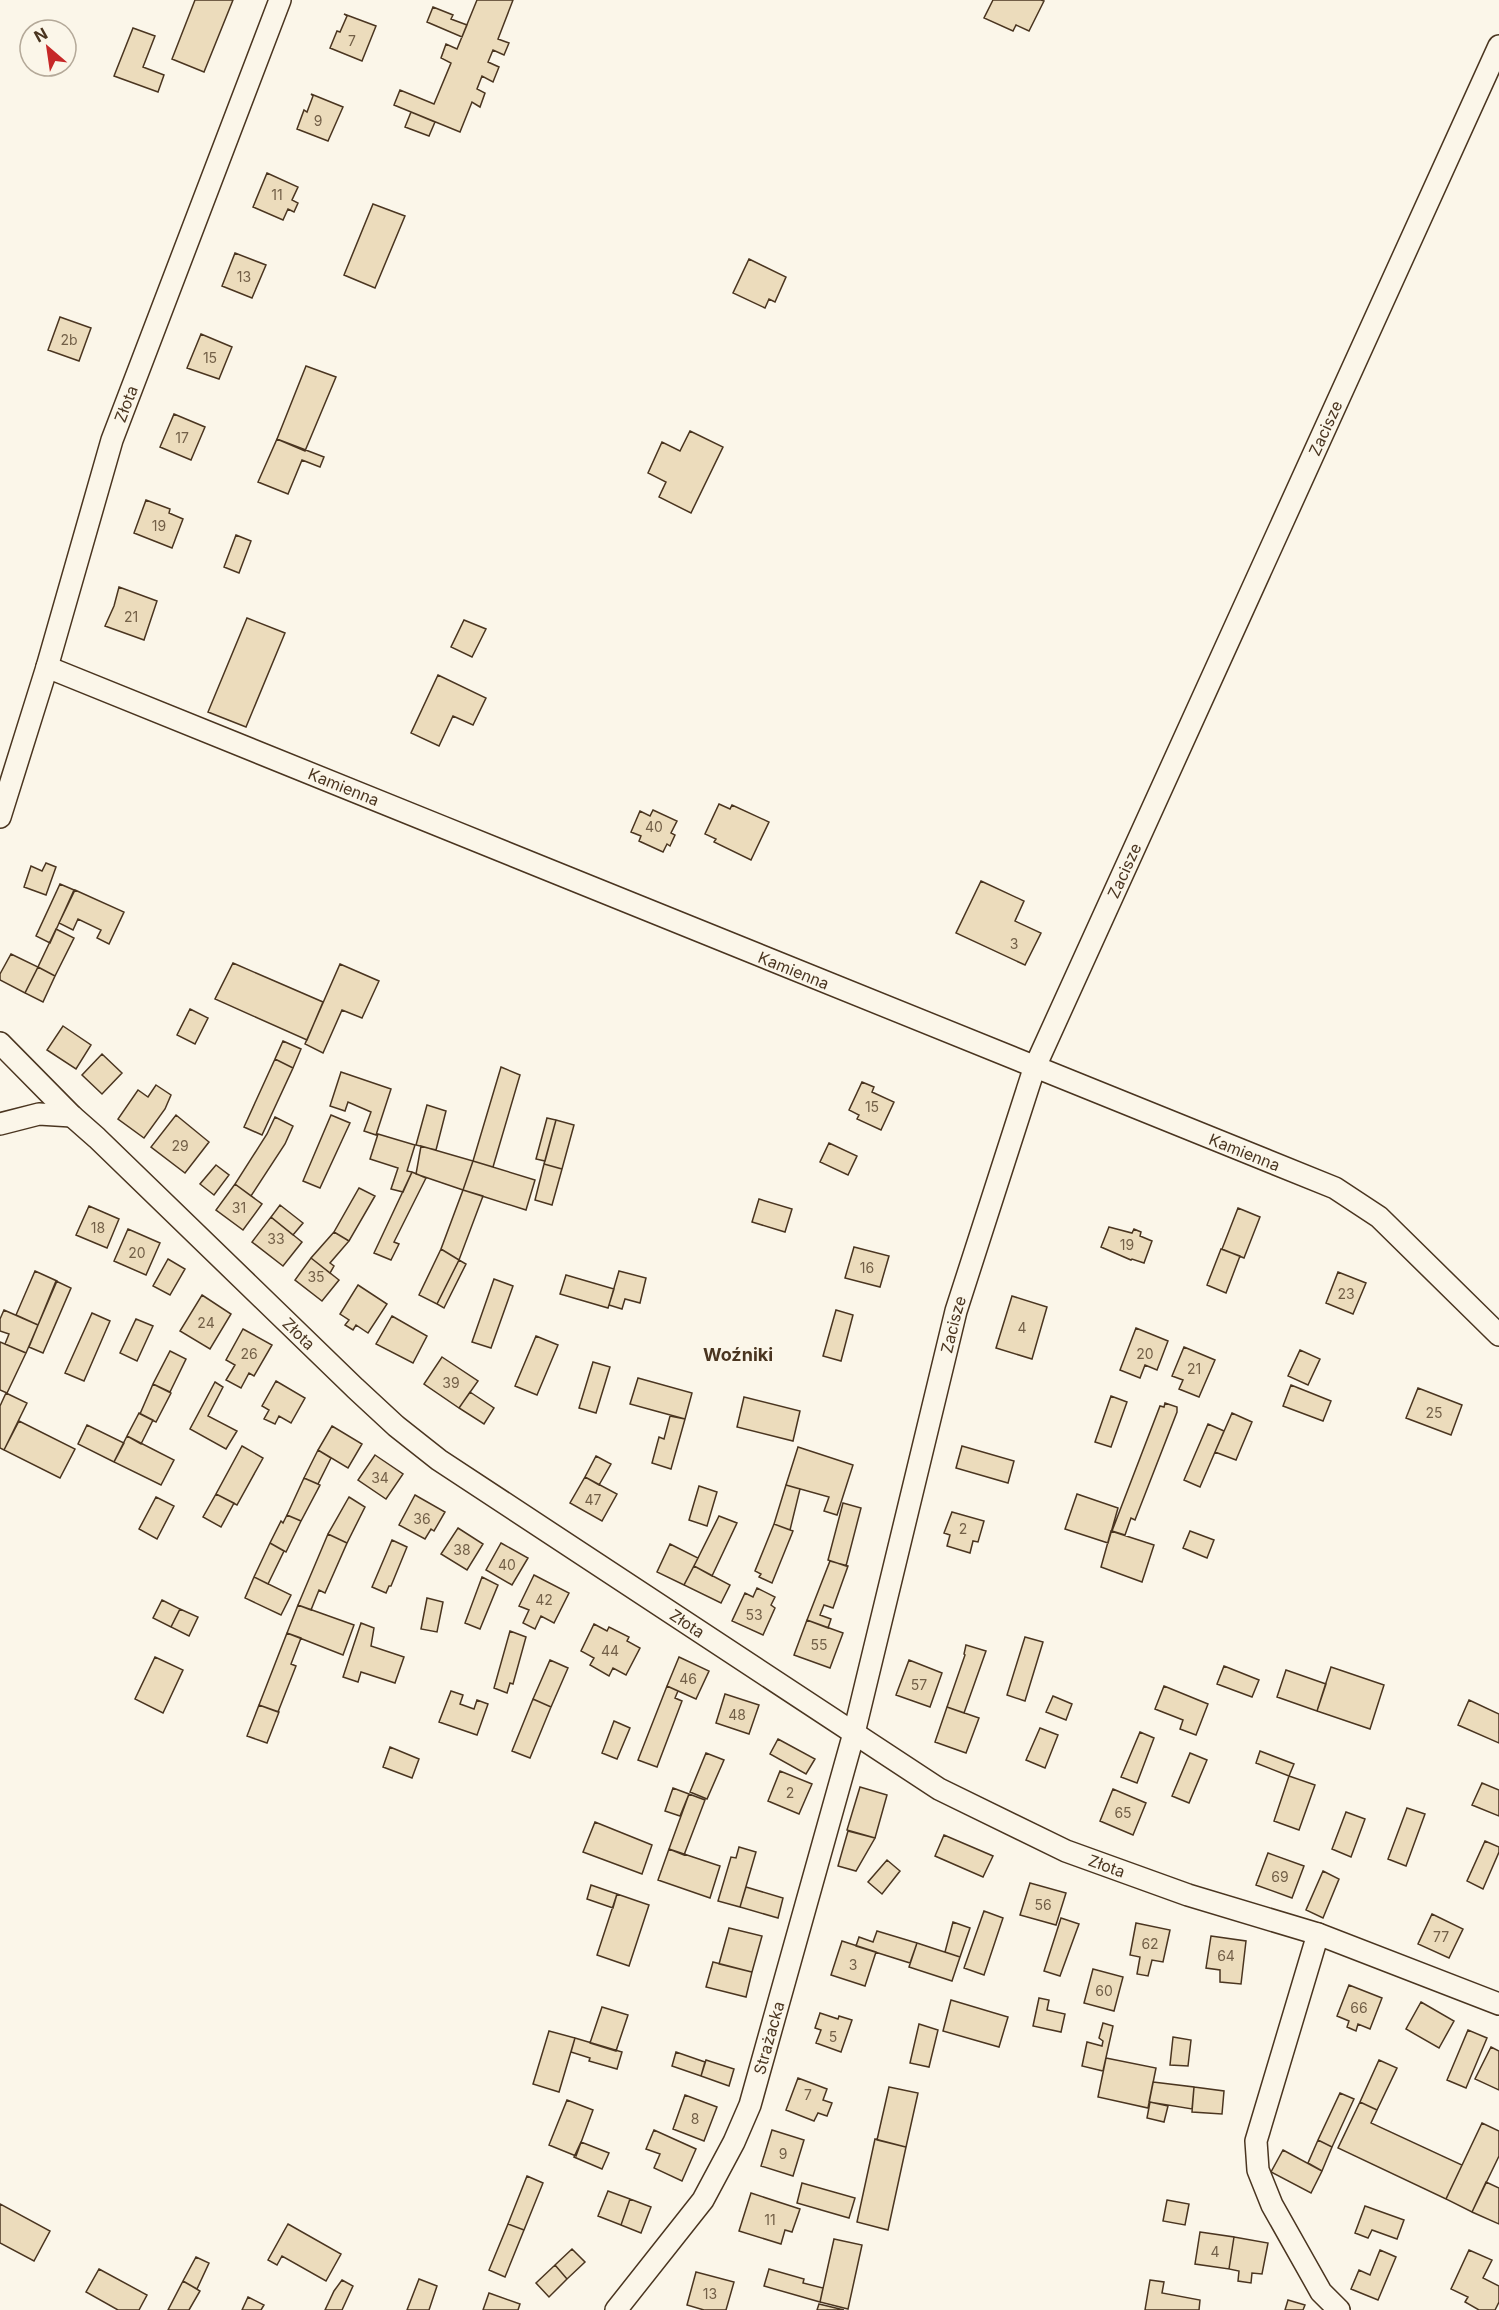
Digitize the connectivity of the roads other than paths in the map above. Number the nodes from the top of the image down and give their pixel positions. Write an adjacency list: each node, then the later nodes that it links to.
1 (280, 0): 3 (street, Złota)
2 (1499, 46): 6 (street, Zacisze)
3 (47, 667): 4 (street, Złota); 6 (street, Kamienna)
4 (0, 817)
5 (0, 1043): 7 (street, Złota)
6 (1034, 1069): 9 (street, Kamienna); 10 (street, Zacisze)
7 (72, 1116): 8 (street); 10 (street, Złota)
8 (0, 1124)
9 (1499, 1335)
10 (854, 1733): 11 (street, Złota); 13 (street, Strażacka)
11 (1318, 1934): 12 (street, Złota); 14 (street)
12 (1499, 2004)
13 (616, 2310)
14 (1339, 2310)

